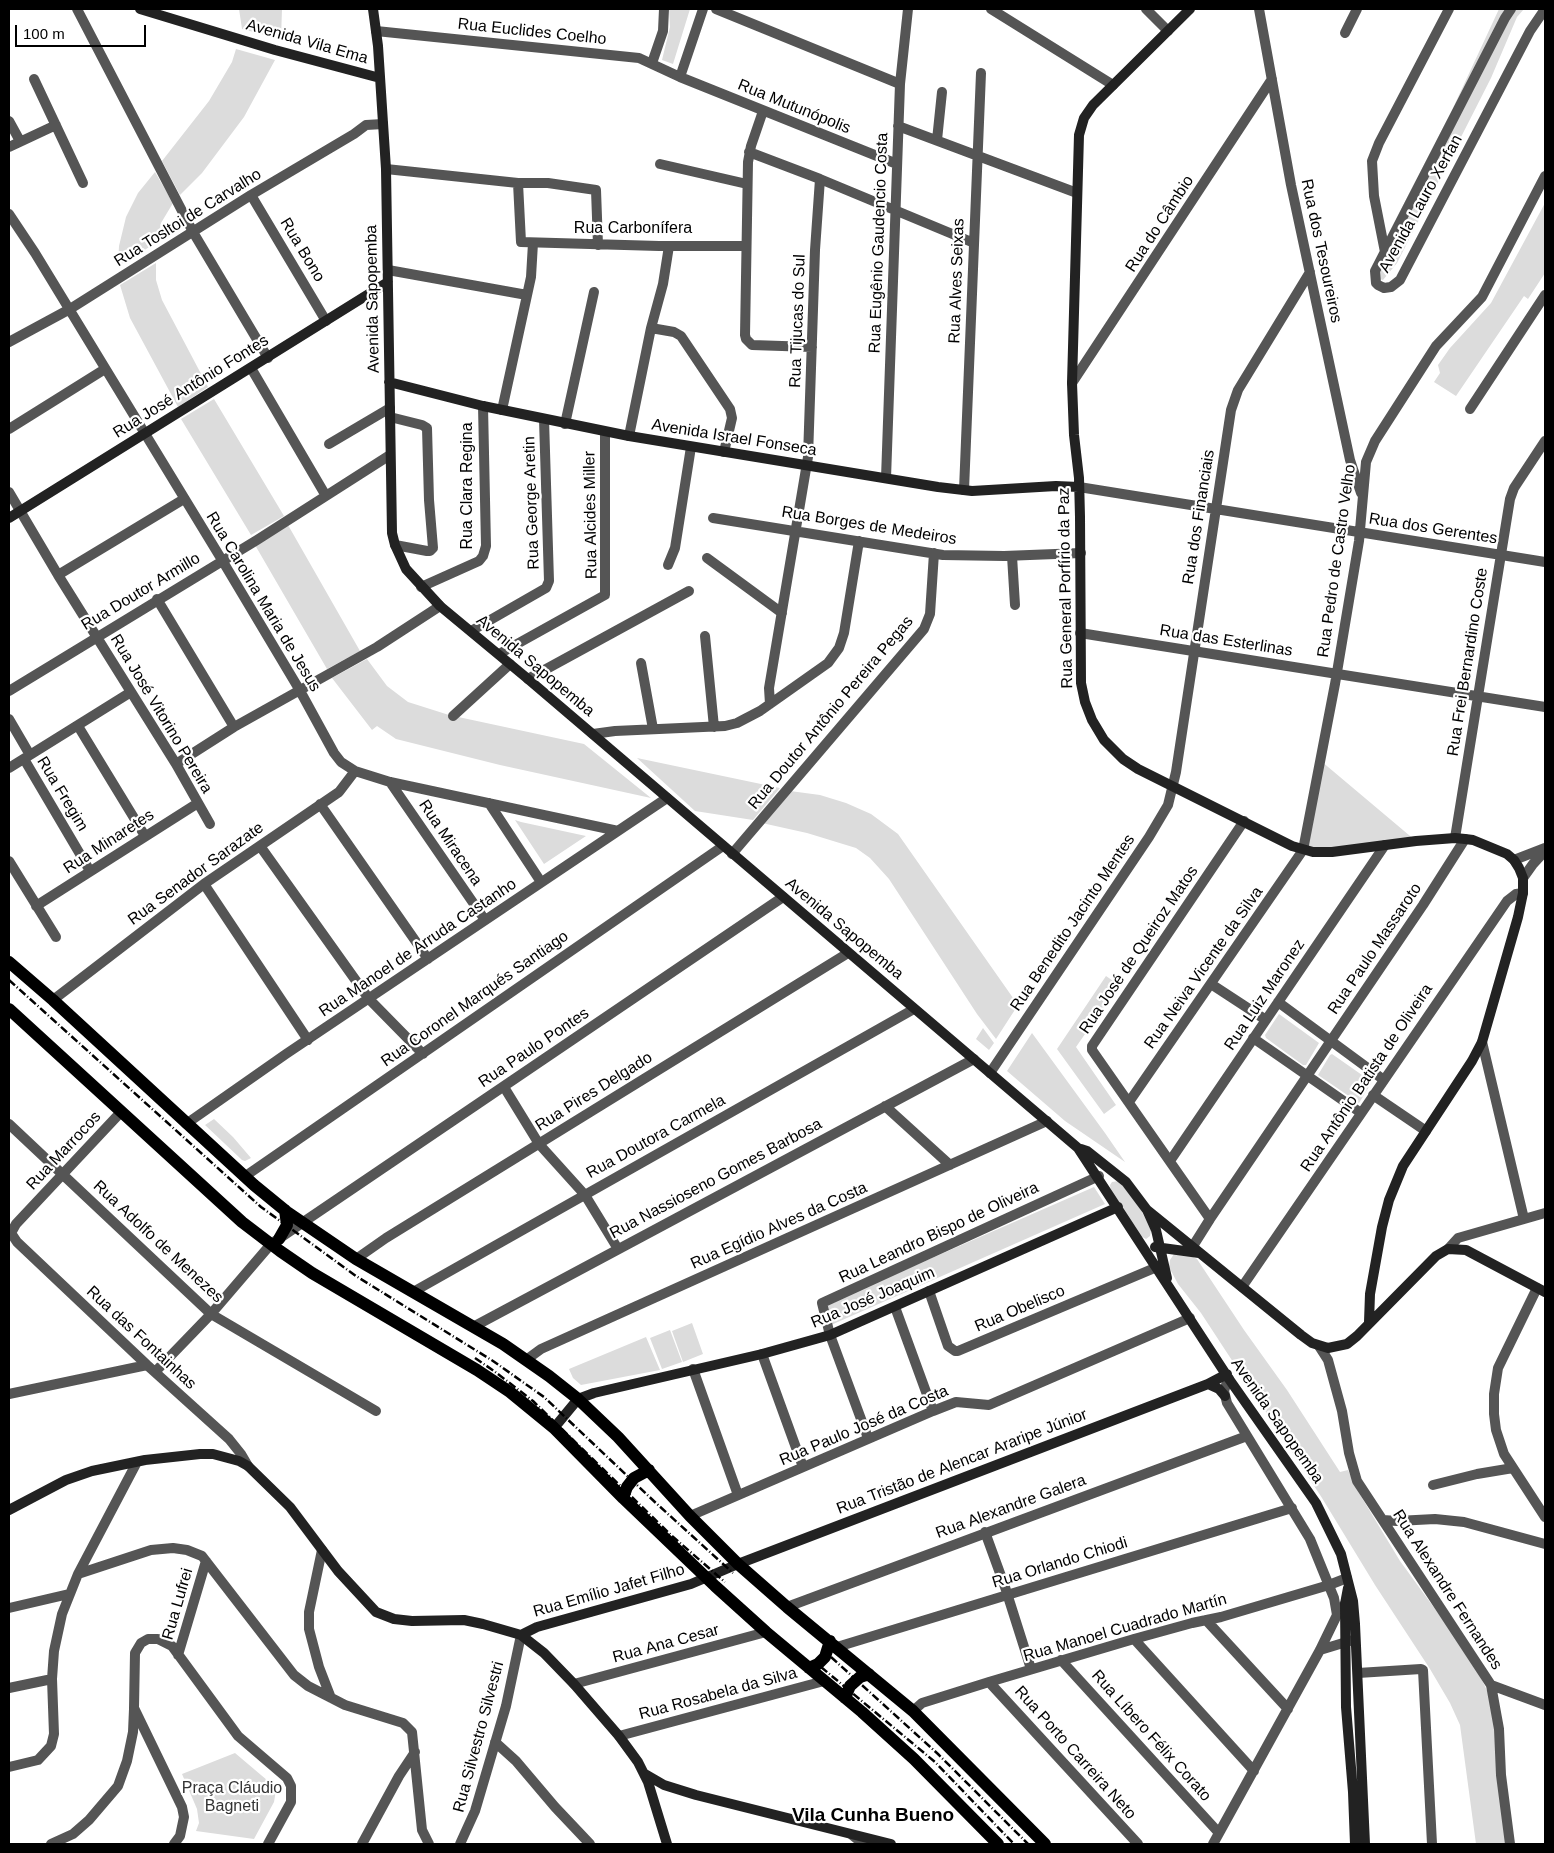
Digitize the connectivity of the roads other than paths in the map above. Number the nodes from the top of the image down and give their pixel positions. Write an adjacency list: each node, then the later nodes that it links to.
1 (77, 9): 51 (street)
2 (140, 9): 16 (street, Avenida Vila Ema)
3 (373, 9): 17 (street, Avenida Sapopemba)
4 (664, 9): 20 (street)
5 (703, 9): 22 (street)
6 (716, 9): 26 (street)
7 (908, 9): 26 (street, Rua Eugênio Gaudencio Costa)
8 (991, 9): 27 (street)
9 (1146, 9): 18 (street)
10 (1190, 9): 18 (street, Rua General Porfírio da Paz)
11 (1259, 9): 25 (street, Rua dos Tesoureiros)
12 (1357, 9): 19 (street)
13 (1449, 9): 57 (street)
14 (1511, 9): 57 (street, Avenida Lauro Xerfan)
15 (1545, 9): 57 (street, Avenida Lauro Xerfan)
16 (169, 13): 23 (street, Avenida Vila Ema)
17 (376, 31): 20 (street, Rua Euclides Coelho); 23 (street, Avenida Sapopemba)
18 (1168, 31): 27 (street, Rua General Porfírio da Paz)
19 (1345, 32)
20 (652, 63): 22 (street, Rua Euclides Coelho)
21 (981, 72): 38 (street, Rua Alves Seixas)
22 (680, 77): 29 (street, Rua Mutunópolis)
23 (380, 78): 31 (street, Avenida Sapopemba)
24 (34, 79): 32 (street)
25 (1272, 79): 59 (street, Rua dos Tesoureiros); 73 (street, Rua do Câmbio)
26 (900, 84): 33 (street, Rua Eugênio Gaudencio Costa)
27 (1113, 85): 47 (street, Rua General Porfírio da Paz)
28 (942, 92): 34 (street)
29 (763, 111): 37 (street); 40 (street, Rua Mutunópolis)
30 (9, 121): 35 (street)
31 (383, 124): 41 (street, Avenida Sapopemba); 48 (street, Rua Tosltoi de Carvalho)
32 (56, 125): 35 (street); 44 (street)
33 (898, 126): 34 (street); 40 (street, Rua Eugênio Gaudencio Costa)
34 (937, 140): 38 (street)
35 (20, 141): 36 (street)
36 (9, 147)
37 (750, 152): 43 (street); 46 (street)
38 (977, 154): 47 (street); 53 (street, Rua Alves Seixas)
39 (660, 164): 46 (street)
40 (897, 164): 49 (street, Rua Eugênio Gaudencio Costa)
41 (386, 170): 45 (street); 58 (street, Avenida Sapopemba)
42 (1545, 176): 95 (street, Rua Pedro de Castro Velho)
43 (820, 179): 49 (street); 68 (street, Rua Tijucas do Sul)
44 (83, 183)
45 (518, 183): 52 (street, Rua Carbonífera); 54 (street)
46 (747, 184): 56 (street)
47 (1077, 193): 73 (street, Rua General Porfírio da Paz)
48 (251, 195): 51 (street, Rua Tosltoi de Carvalho); 65 (street, Rua Bono)
49 (896, 210): 53 (street); 90 (street, Rua Eugênio Gaudencio Costa)
50 (9, 214): 64 (street, Rua Carolina Maria de Jesus)
51 (193, 232): 64 (street, Rua Tosltoi de Carvalho); 69 (street)
52 (533, 243): 54 (street, Rua Carbonífera); 63 (street)
53 (974, 243): 92 (street, Rua Alves Seixas)
54 (598, 245): 55 (street, Rua Carbonífera)
55 (668, 246): 56 (street, Rua Carbonífera); 66 (street)
56 (745, 246): 68 (street)
57 (1385, 252)
58 (388, 270): 60 (street, Avenida Sapopemba); 63 (street)
59 (1310, 272): 95 (street, Rua dos Tesoureiros); 97 (street, Rua dos Financiais)
60 (388, 282): 65 (street, Rua José Antônio Fontes); 72 (street, Avenida Sapopemba)
61 (594, 292): 79 (street)
62 (1545, 294): 75 (street)
63 (527, 295): 76 (street)
64 (70, 309): 67 (street, Rua Tosltoi de Carvalho); 70 (street, Rua Carolina Maria de Jesus)
65 (326, 321): 69 (street, Rua José Antônio Fontes)
66 (652, 328): 83 (street); 87 (street)
67 (9, 342)
68 (812, 347): 89 (street, Rua Tijucas do Sul)
69 (268, 358): 71 (street, Rua José Antônio Fontes)
70 (105, 368): 80 (street); 82 (street, Rua Carolina Maria de Jesus)
71 (250, 368): 82 (street, Rua José Antônio Fontes); 94 (street)
72 (389, 382): 74 (street, Avenida Israel Fonseca); 77 (street, Avenida Sapopemba)
73 (1072, 383): 91 (street, Rua General Porfírio da Paz)
74 (483, 406): 76 (street, Avenida Israel Fonseca); 114 (street, Rua Clara Regina)
75 (1470, 409)
76 (502, 410): 78 (street, Avenida Israel Fonseca)
77 (390, 413): 85 (street); 88 (street, Avenida Sapopemba); 104 (street)
78 (544, 419): 79 (street, Avenida Israel Fonseca); 120 (street, Rua George Aretin)
79 (565, 424): 81 (street, Avenida Israel Fonseca)
80 (9, 429)
81 (605, 432): 83 (street, Avenida Israel Fonseca); 125 (street, Rua Alcides Miller)
82 (145, 433): 96 (street, Rua Carolina Maria de Jesus); 98 (street, Rua José Antônio Fontes)
83 (629, 436): 86 (street, Avenida Israel Fonseca)
84 (1545, 441): 107 (street, Rua Frei Bernardino Coste)
85 (329, 444)
86 (691, 446): 87 (street, Avenida Israel Fonseca); 112 (street)
87 (724, 452): 89 (street, Avenida Israel Fonseca)
88 (390, 455): 94 (street, Rua Doutor Armillo); 104 (street, Avenida Sapopemba)
89 (807, 465): 90 (street, Avenida Israel Fonseca); 101 (street, Rua Tijucas do Sul)
90 (886, 478): 92 (street, Avenida Israel Fonseca)
91 (1079, 487): 92 (street, Avenida Israel Fonseca); 97 (street, Rua dos Gerentes); 105 (street, Rua General Porfírio da Paz)
92 (964, 490)
93 (9, 492): 98 (street, Rua José Vitorino Pereira)
94 (326, 496): 110 (street, Rua Doutor Armillo)
95 (1363, 498): 102 (street, Rua Pedro de Castro Velho)
96 (184, 499): 110 (street, Rua Carolina Maria de Jesus); 113 (street)
97 (1216, 510): 102 (street, Rua dos Gerentes); 124 (street, Rua dos Financiais)
98 (20, 511): 99 (street, Rua José Antônio Fontes); 113 (street, Rua José Vitorino Pereira)
99 (9, 518)
100 (713, 518): 101 (street, Rua Borges de Medeiros)
101 (795, 531): 103 (street, Rua Borges de Medeiros); 119 (street, Rua Tijucas do Sul)
102 (1360, 532): 107 (street, Rua dos Gerentes); 128 (street, Rua Pedro de Castro Velho)
103 (859, 541): 106 (street, Rua Borges de Medeiros); 134 (street)
104 (395, 545): 114 (street, Avenida Sapopemba)
105 (1081, 553): 108 (street, Rua Borges de Medeiros); 121 (street, Rua General Porfírio da Paz)
106 (934, 554): 108 (street, Rua Borges de Medeiros); 163 (street, Rua Doutor Antônio Pereira Pegas)
107 (1500, 555): 111 (street, Rua dos Gerentes); 133 (street, Rua Frei Bernardino Coste)
108 (1012, 556): 117 (street)
109 (707, 558): 119 (street)
110 (222, 560): 116 (street, Rua Doutor Armillo); 130 (street, Rua Carolina Maria de Jesus)
111 (1545, 562)
112 (668, 565)
113 (58, 575): 122 (street, Rua José Vitorino Pereira)
114 (422, 587): 118 (street, Avenida Sapopemba)
115 (689, 591): 129 (street)
116 (157, 599): 122 (street, Rua Doutor Armillo); 139 (street)
117 (1015, 605)
118 (440, 606): 120 (street, Avenida Sapopemba); 130 (street)
119 (782, 613): 134 (street, Rua Tijucas do Sul)
120 (471, 631): 125 (street, Avenida Sapopemba)
121 (1080, 633): 124 (street, Rua das Esterlinas); 148 (street, Rua General Porfírio da Paz)
122 (96, 636): 131 (street, Rua Doutor Armillo); 132 (street, Rua José Vitorino Pereira)
123 (705, 636): 140 (street)
124 (1194, 651): 128 (street, Rua das Esterlinas); 148 (street, Rua dos Financiais)
125 (499, 654): 127 (street, Avenida Sapopemba)
126 (641, 663): 141 (street)
127 (510, 664): 129 (street, Avenida Sapopemba); 136 (street)
128 (1336, 674): 133 (street, Rua das Esterlinas); 162 (street, Rua Pedro de Castro Velho)
129 (528, 679): 142 (street, Avenida Sapopemba)
130 (299, 690): 139 (street); 146 (street, Rua Carolina Maria de Jesus)
131 (9, 691)
132 (131, 692): 138 (street); 144 (street, Rua José Vitorino Pereira)
133 (1478, 696): 135 (street, Rua das Esterlinas); 157 (street, Rua Frei Bernardino Coste)
134 (770, 704): 140 (street)
135 (1545, 706)
136 (453, 716)
137 (9, 720): 143 (street, Rua Fregim)
138 (78, 726): 143 (street); 156 (street)
139 (234, 727): 144 (street)
140 (714, 727): 141 (street)
141 (654, 729): 142 (street)
142 (592, 734): 149 (street, Avenida Sapopemba)
143 (27, 757): 145 (street); 166 (street, Rua Fregim)
144 (176, 764): 150 (street, Rua José Vitorino Pereira)
145 (9, 768)
146 (355, 771): 147 (street, Rua Carolina Maria de Jesus); 152 (street, Rua Senador Sarazate)
147 (390, 782): 151 (street, Rua Carolina Maria de Jesus); 173 (street, Rua Miracena)
148 (1174, 786): 153 (street, Rua General Porfírio da Paz); 191 (street, Rua Benedito Jacinto Mentes)
149 (667, 798): 155 (street, Rua Manoel de Arruda Castanho); 160 (street, Avenida Sapopemba)
150 (198, 803): 154 (street, Rua José Vitorino Pereira); 156 (street, Rua Minaretes)
151 (489, 803): 155 (street, Rua Carolina Maria de Jesus); 168 (street)
152 (320, 804): 159 (street, Rua Senador Sarazate); 176 (street)
153 (1244, 821): 162 (street, Rua General Porfírio da Paz); 196 (street, Rua José de Queiroz Matos)
154 (210, 824)
155 (618, 831): 168 (street, Rua Manoel de Arruda Castanho)
156 (145, 836): 166 (street, Rua Minaretes)
157 (1460, 838): 158 (street, Rua General Porfírio da Paz); 164 (street, Rua General Porfírio da Paz); 187 (street, Rua Paulo Massaroto)
158 (1386, 845): 162 (street, Rua General Porfírio da Paz); 181 (street, Rua Luiz Maronez)
159 (260, 846): 169 (street, Rua Senador Sarazate); 179 (street)
160 (723, 846): 163 (street, Avenida Sapopemba); 189 (street, Rua Coronel Marqués Santiago)
161 (1545, 849): 164 (street); 167 (street)
162 (1303, 850): 178 (street, Rua Neiva Vicente da Silva)
163 (732, 854): 171 (street, Avenida Sapopemba)
164 (1514, 860): 167 (street)
165 (9, 861): 172 (street)
166 (90, 871): 172 (street, Rua Minaretes)
167 (1523, 878): 170 (street)
168 (541, 882): 173 (street, Rua Manoel de Arruda Castanho)
169 (204, 884): 180 (street, Rua Senador Sarazate); 186 (street)
170 (1523, 893): 188 (street); 193 (street, Rua Antônio Batista de Oliveira)
171 (783, 897): 175 (street, Avenida Sapopemba); 194 (street, Rua Paulo Pontes)
172 (36, 906): 174 (street)
173 (485, 920): 176 (street, Rua Manoel de Arruda Castanho)
174 (56, 937)
175 (848, 953): 183 (street, Avenida Sapopemba); 204 (street, Rua Pires Delgado)
176 (428, 960): 179 (street, Rua Manoel de Arruda Castanho)
177 (9, 962): 180 (main road)
178 (1211, 984): 184 (street); 196 (street, Rua Neiva Vicente da Silva)
179 (369, 999): 186 (street, Rua Manoel de Arruda Castanho); 189 (street)
180 (53, 1000): 202 (main road)
181 (1278, 1002): 184 (street, Rua Luiz Maronez); 187 (street)
182 (9, 1009): 198 (main road)
183 (914, 1009): 190 (street, Avenida Sapopemba); 212 (street, Rua Doutora Carmela)
184 (1266, 1020): 185 (street, Rua Luiz Maronez)
185 (1254, 1038): 192 (street); 206 (street, Rua Luiz Maronez)
186 (308, 1040): 202 (street, Rua Manoel de Arruda Castanho)
187 (1331, 1041): 192 (street, Rua Paulo Massaroto); 193 (street)
188 (1482, 1042): 203 (street); 218 (street)
189 (423, 1054): 209 (street, Rua Coronel Marqués Santiago)
190 (974, 1059): 191 (street, Avenida Sapopemba); 197 (street, Rua Nassioseno Gomes Barbosa)
191 (990, 1073): 200 (street, Avenida Sapopemba)
192 (1307, 1075): 199 (street); 217 (street, Rua Paulo Massaroto)
193 (1384, 1080): 195 (street, Rua Antônio Batista de Oliveira)
194 (504, 1087): 204 (street); 219 (street, Rua Paulo Pontes)
195 (1373, 1095): 199 (street, Rua Antônio Batista de Oliveira); 203 (street)
196 (1129, 1102): 206 (street, Rua José de Queiroz Matos)
197 (885, 1106): 207 (street); 225 (street, Rua Nassioseno Gomes Barbosa)
198 (122, 1112): 208 (street, Rua Marrocos); 223 (main road)
199 (1361, 1113): 232 (street, Rua Antônio Batista de Oliveira)
200 (1047, 1121): 205 (street, Avenida Sapopemba); 207 (street, Rua Egídio Alves da Costa)
201 (9, 1124): 208 (street, Rua Adolfo de Menezes)
202 (186, 1124): 209 (main road)
203 (1426, 1131): 239 (street)
204 (539, 1144): 212 (street); 229 (street, Rua Pires Delgado)
205 (1078, 1148): 210 (street, Avenida Sapopemba); 211 (street, Avenida Sapopemba)
206 (1170, 1161): 217 (street, Rua José de Queiroz Matos)
207 (950, 1165): 244 (street, Rua Egídio Alves da Costa)
208 (63, 1174): 220 (street, Rua Marrocos); 237 (street, Rua Adolfo de Menezes)
209 (244, 1176): 214 (main road)
210 (1101, 1180): 211 (street); 213 (street, Avenida Sapopemba); 241 (street, Rua Leandro Bispo de Oliveira)
211 (1126, 1182): 215 (street, Avenida Sapopemba)
212 (585, 1194): 225 (street); 235 (street, Rua Doutora Carmela)
213 (1118, 1207): 222 (street, Avenida Sapopemba); 234 (street, Rua José Joaquim)
214 (284, 1210): 219 (main road); 223 (main road)
215 (1147, 1210): 224 (street, Avenida Sapopemba); 227 (street)
216 (1545, 1213): 218 (street)
217 (1210, 1219): 227 (street, Rua Paulo Massaroto)
218 (1524, 1219): 221 (street)
219 (302, 1223): 223 (street, Rua Paulo Pontes); 229 (main road)
220 (12, 1233): 245 (street, Rua das Fontainhas)
221 (1476, 1234): 226 (street); 228 (street)
222 (1138, 1236): 224 (street); 230 (street, Avenida Sapopemba)
223 (275, 1241): 237 (street, Rua Paulo Pontes); 256 (main road)
224 (1160, 1248): 227 (street); 231 (street, Avenida Sapopemba)
225 (618, 1249): 240 (street, Rua Nassioseno Gomes Barbosa)
226 (1448, 1249): 228 (street); 239 (street)
227 (1196, 1250): 232 (street)
228 (1466, 1250): 233 (street)
229 (356, 1259): 235 (main road)
230 (1157, 1267): 231 (street, Avenida Sapopemba); 234 (street, Rua Obelisco)
231 (1167, 1282): 238 (street, Avenida Sapopemba)
232 (1242, 1287): 242 (street)
233 (1541, 1290): 262 (street)
234 (929, 1291): 236 (street, Rua José Joaquim)
235 (413, 1292): 240 (main road)
236 (895, 1307): 241 (street, Rua José Joaquim); 254 (street)
237 (211, 1314): 247 (street, Rua Paulo Pontes); 255 (street, Rua Adolfo de Menezes)
238 (1190, 1318): 248 (street, Avenida Sapopemba); 254 (street, Rua Paulo José da Costa)
239 (1370, 1322): 242 (street)
240 (473, 1327): 244 (main road)
241 (830, 1335): 243 (street, Rua José Joaquim); 258 (street)
242 (1328, 1351): 271 (street, Rua Alexandre Fernandes)
243 (762, 1354): 246 (street, Rua José Joaquim); 261 (street)
244 (526, 1360): 252 (main road)
245 (147, 1365): 247 (street, Rua das Fontainhas); 251 (street)
246 (693, 1370): 252 (street, Rua José Joaquim); 265 (street)
247 (155, 1372): 260 (street, Rua das Fontainhas)
248 (1228, 1376): 249 (street, Rua Tristão de Alencar Araripe Júnior); 250 (street, Avenida Sapopemba); 253 (street)
249 (1208, 1384): 253 (street); 276 (street, Rua Tristão de Alencar Araripe Júnior)
250 (1239, 1392): 253 (street); 279 (street, Avenida Sapopemba)
251 (9, 1394)
252 (578, 1399): 256 (street); 263 (main road)
253 (1226, 1400): 257 (street)
254 (933, 1410): 258 (street, Rua Paulo José da Costa)
255 (376, 1411)
256 (554, 1428): 266 (main road)
257 (1247, 1436): 267 (street); 272 (street, Rua Alexandre Galera)
258 (868, 1438): 261 (street, Rua Paulo José da Costa)
259 (137, 1462): 260 (street); 268 (street); 277 (street)
260 (248, 1466): 274 (street)
261 (803, 1467): 265 (street, Rua Paulo José da Costa)
262 (1513, 1468): 264 (street); 270 (street)
263 (650, 1470): 266 (main road); 269 (main road)
264 (1432, 1485)
265 (738, 1495): 269 (street, Rua Paulo José da Costa)
266 (623, 1498): 278 (main road)
267 (1292, 1508): 280 (street); 282 (street, Rua Orlando Chiodi)
268 (9, 1510)
269 (690, 1516): 276 (main road)
270 (1545, 1517)
271 (1382, 1520): 273 (street); 304 (street, Rua Alexandre Fernandes)
272 (985, 1532): 282 (street); 284 (street, Rua Alexandre Galera)
273 (1545, 1544)
274 (322, 1550): 289 (street); 306 (street)
275 (206, 1561): 277 (street); 294 (street, Rua Lufrei); 306 (street)
276 (738, 1564): 278 (street, Rua Tristão de Alencar Araripe Júnior); 284 (main road)
277 (78, 1574): 281 (street)
278 (707, 1578): 288 (main road); 289 (street, Rua Emílio Jafet Filho)
279 (1348, 1581): 280 (street, Rua Manoel Cuadrado Martín); 283 (street, Avenida Sapopemba); 291 (street, Avenida Sapopemba)
280 (1329, 1585): 286 (street); 287 (street, Rua Manoel Cuadrado Martín)
281 (68, 1594): 285 (street); 300 (street)
282 (1007, 1595): 292 (street, Rua Orlando Chiodi); 297 (street)
283 (1345, 1604): 286 (street); 291 (street, Avenida Sapopemba)
284 (787, 1607): 292 (main road)
285 (9, 1608)
286 (1337, 1615): 293 (street)
287 (1206, 1620): 290 (street, Rua Manoel Cuadrado Martín); 311 (street)
288 (766, 1632): 296 (main road); 303 (street, Rua Ana Cesar)
289 (521, 1635): 303 (street); 314 (street, Rua Silvestro Silvestri)
290 (1134, 1639): 295 (street, Rua Manoel Cuadrado Martín); 318 (street)
291 (1351, 1641): 293 (street); 298 (street, Avenida Sapopemba); 309 (street, Avenida Sapopemba)
292 (833, 1644): 296 (main road); 299 (main road)
293 (1320, 1650): 311 (street)
294 (178, 1655): 310 (street); 325 (street)
295 (1061, 1660): 297 (street, Rua Manoel Cuadrado Martín); 320 (street, Rua Líbero Félix Corato)
296 (809, 1668): 301 (main road)
297 (1031, 1669): 302 (street, Rua Manoel Cuadrado Martín)
298 (1358, 1672): 316 (street, Avenida Sapopemba); 339 (street)
299 (869, 1674): 307 (main road); 312 (main road)
300 (52, 1679): 305 (street); 317 (street)
301 (824, 1681): 307 (main road); 313 (street, Rua Rosabela da Silva)
302 (989, 1682): 312 (street, Rua Manoel Cuadrado Martín); 335 (street, Rua Porto Carreira Neto)
303 (574, 1684): 313 (street)
304 (1491, 1685): 308 (street); 340 (street, Rua Alexandre Fernandes)
305 (9, 1688)
306 (331, 1698): 315 (street)
307 (845, 1698): 322 (main road)
308 (1545, 1705)
309 (1346, 1707): 316 (street); 337 (street, Avenida Sapopemba)
310 (134, 1708): 323 (street); 324 (street)
311 (1288, 1709): 318 (street)
312 (913, 1711): 334 (main road)
313 (619, 1736): 319 (street)
314 (495, 1742): 328 (street, Rua Silvestro Silvestri); 329 (street)
315 (415, 1752): 326 (street); 327 (street)
316 (1362, 1764): 338 (street, Avenida Sapopemba)
317 (9, 1767)
318 (1254, 1771): 320 (street)
319 (645, 1774): 321 (street); 330 (street)
320 (1220, 1833): 336 (street)
321 (852, 1835): 331 (street); 332 (street)
322 (987, 1839): 333 (main road)
323 (177, 1840)
324 (51, 1844)
325 (268, 1844)
326 (362, 1844)
327 (429, 1844)
328 (460, 1844)
329 (590, 1844)
330 (667, 1844)
331 (862, 1844)
332 (891, 1844)
333 (998, 1844)
334 (1045, 1844)
335 (1138, 1844)
336 (1213, 1844)
337 (1355, 1844)
338 (1365, 1844)
339 (1432, 1844)
340 (1510, 1844)

